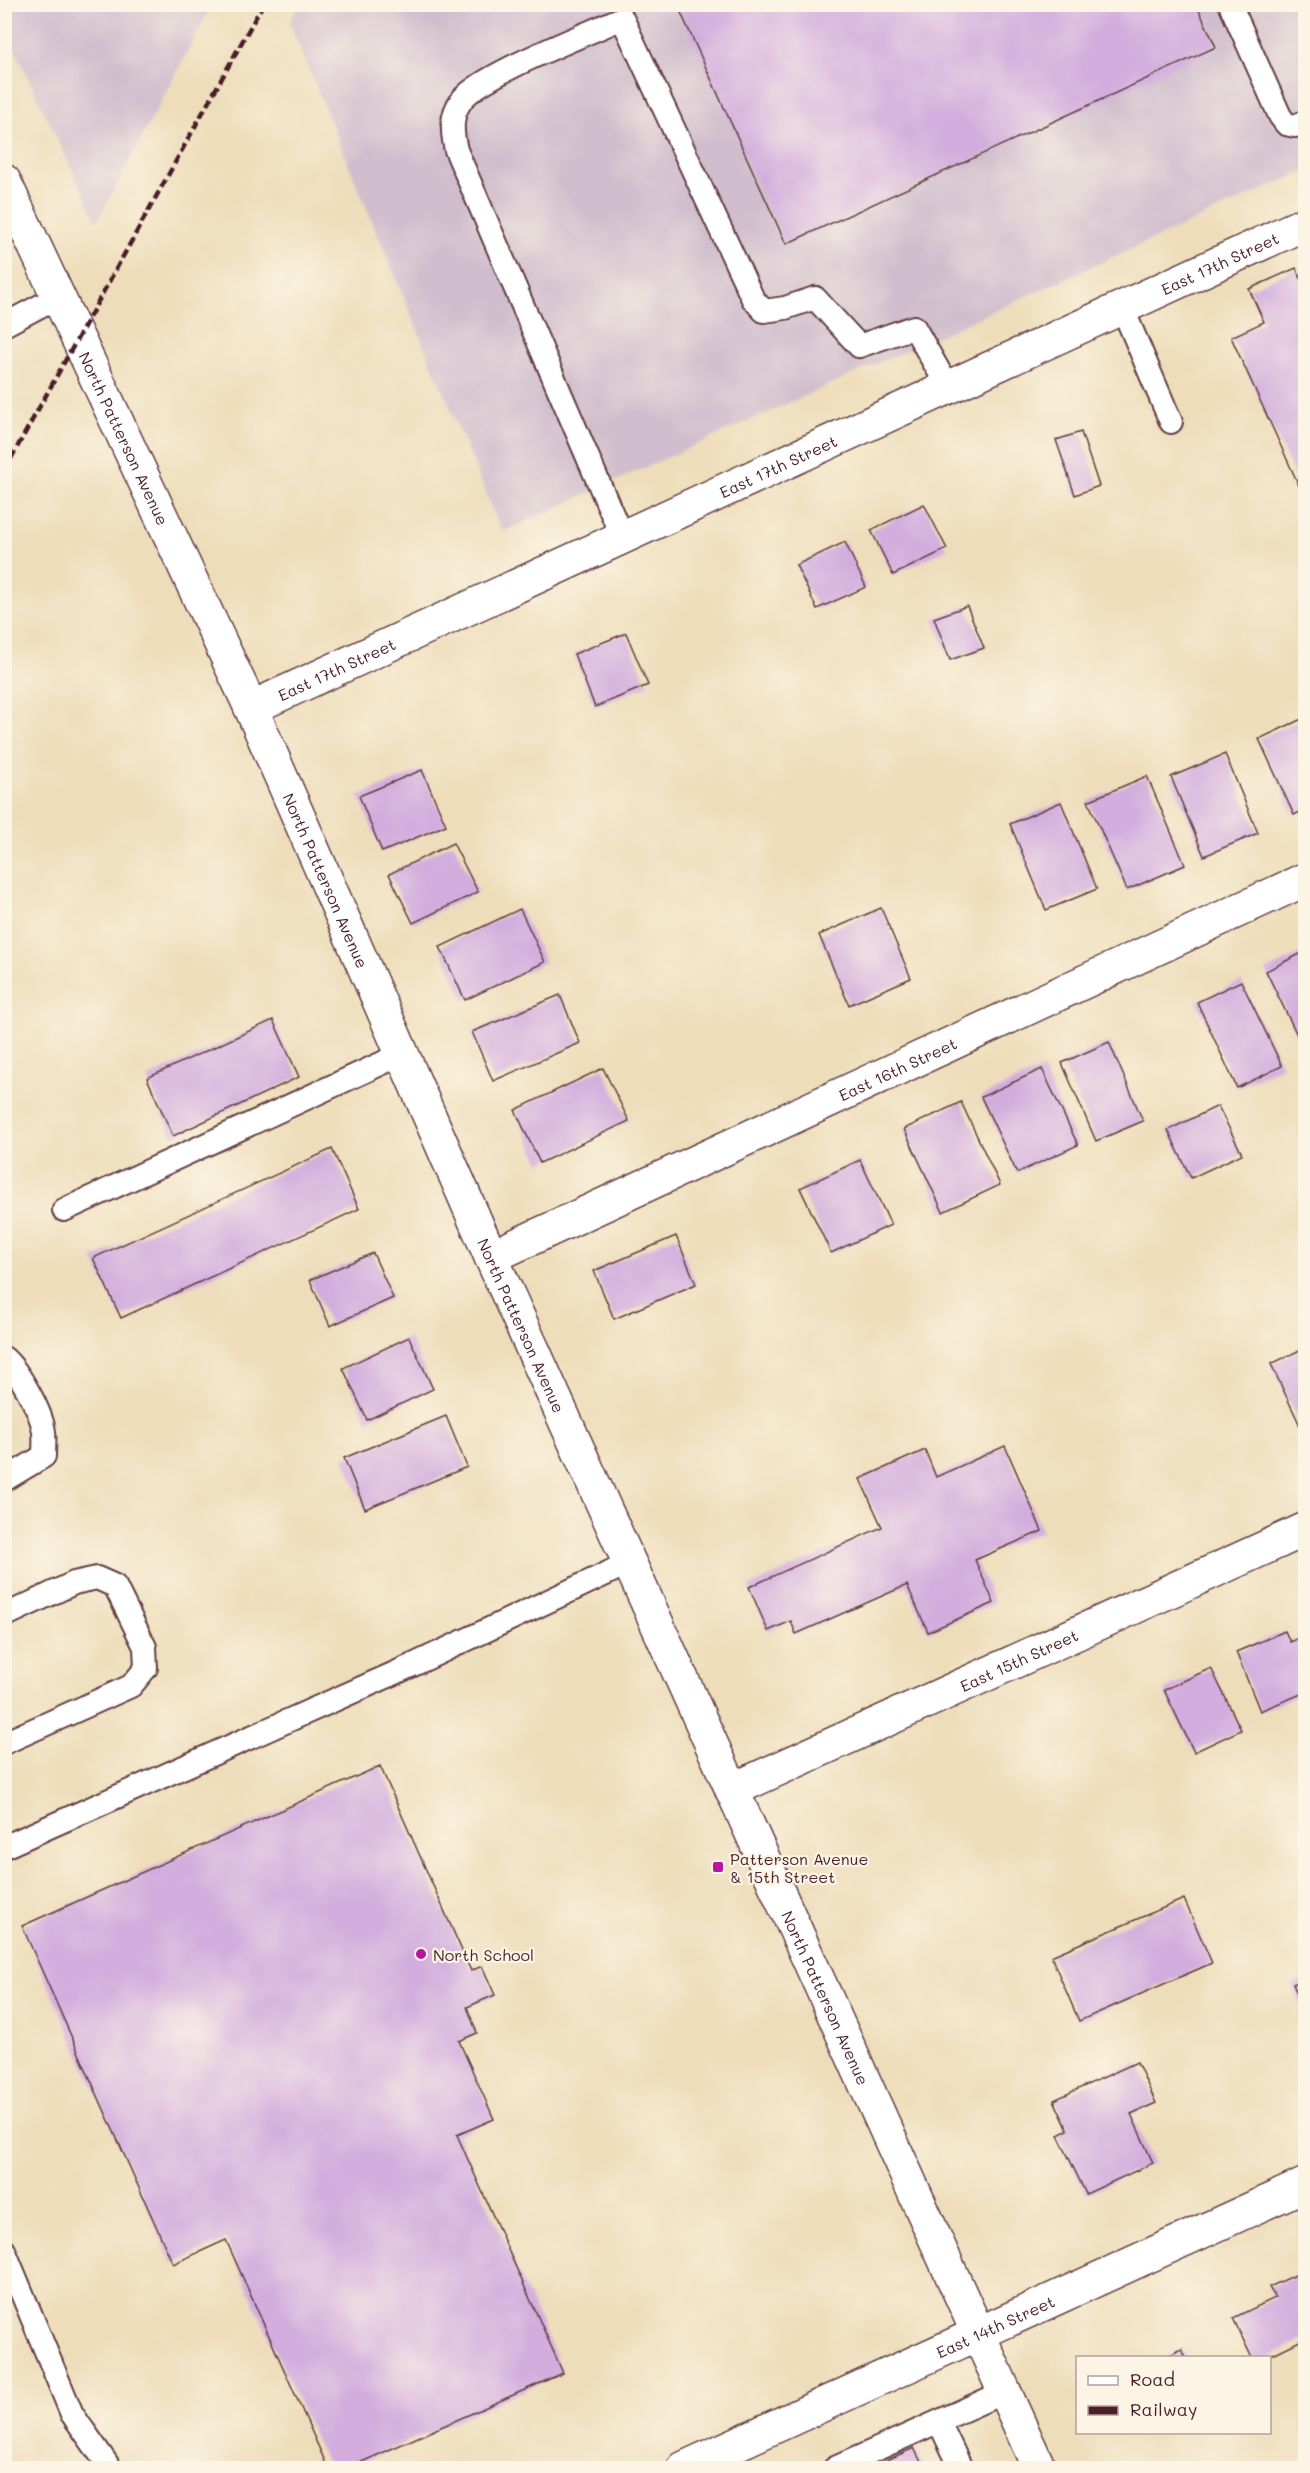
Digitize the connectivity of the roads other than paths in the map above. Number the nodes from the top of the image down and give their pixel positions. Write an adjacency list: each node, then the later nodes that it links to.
1 (1230, 4): 2 (lane)
2 (1305, 121)
3 (4, 181): 5 (street, North Patterson Avenue)
4 (1305, 224): 6 (street, East 17th Street)
5 (59, 296): 7 (lane); 11 (street, North Patterson Avenue)
6 (1122, 306): 8 (street, East 17th Street); 9 (lane)
7 (4, 325)
8 (948, 387): 10 (street, East 17th Street); 10 (lane)
9 (1171, 422)
10 (622, 537): 11 (street, East 17th Street)
11 (251, 708): 13 (street, North Patterson Avenue)
12 (1305, 879): 15 (street, East 16th Street)
13 (402, 1054): 14 (lane); 15 (street, North Patterson Avenue)
14 (64, 1209)
15 (491, 1257): 19 (street, North Patterson Avenue)
16 (4, 1358): 17 (lane)
17 (4, 1480)
18 (1305, 1529): 22 (street, East 15th Street)
19 (629, 1563): 22 (street, North Patterson Avenue); 23 (lane)
20 (4, 1616): 21 (lane)
21 (4, 1743)
22 (732, 1790): 26 (street, North Patterson Avenue)
23 (4, 1847)
24 (1305, 2184): 26 (street, East 14th Street)
25 (4, 2250): 29 (lane)
26 (978, 2332): 27 (street, North Patterson Avenue); 30 (street, East 14th Street)
27 (1004, 2392): 28 (lane); 33 (street, North Patterson Avenue)
28 (939, 2422): 31 (lane); 32 (lane)
29 (110, 2469)
30 (684, 2469)
31 (835, 2469)
32 (960, 2469)
33 (1039, 2469)

